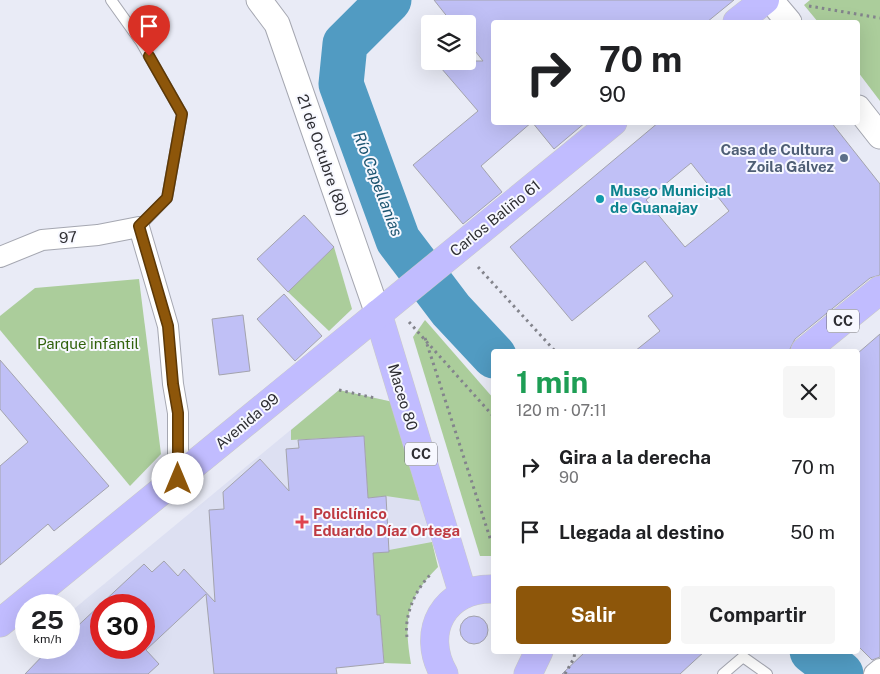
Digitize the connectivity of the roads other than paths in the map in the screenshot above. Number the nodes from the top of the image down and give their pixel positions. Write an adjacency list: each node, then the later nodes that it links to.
1 (111, 0): 8 (lane)
2 (259, 0): 11 (street, 21 de Octubre (80))
3 (781, 7): 4 (main road)
4 (743, 20)
5 (860, 111): 7 (street)
6 (609, 125): 11 (main road, Carlos Baliño 61)
7 (880, 136)
8 (139, 226): 9 (street, 97); 13 (street)
9 (0, 257)
10 (880, 290): 12 (main road, CC)
11 (378, 314): 13 (main road, Avenida 99); 15 (main road, Maceo 80 / CC)
12 (807, 349)
13 (178, 479): 16 (main road, Avenida 99)
14 (491, 590): 15 (main road)
15 (464, 594): 19 (main road)
16 (0, 623)
17 (538, 654): 20 (main road)
18 (880, 669): 23 (street)
19 (444, 674)
20 (528, 674)
21 (723, 674): 22 (lane)
22 (767, 674)
23 (874, 674)

